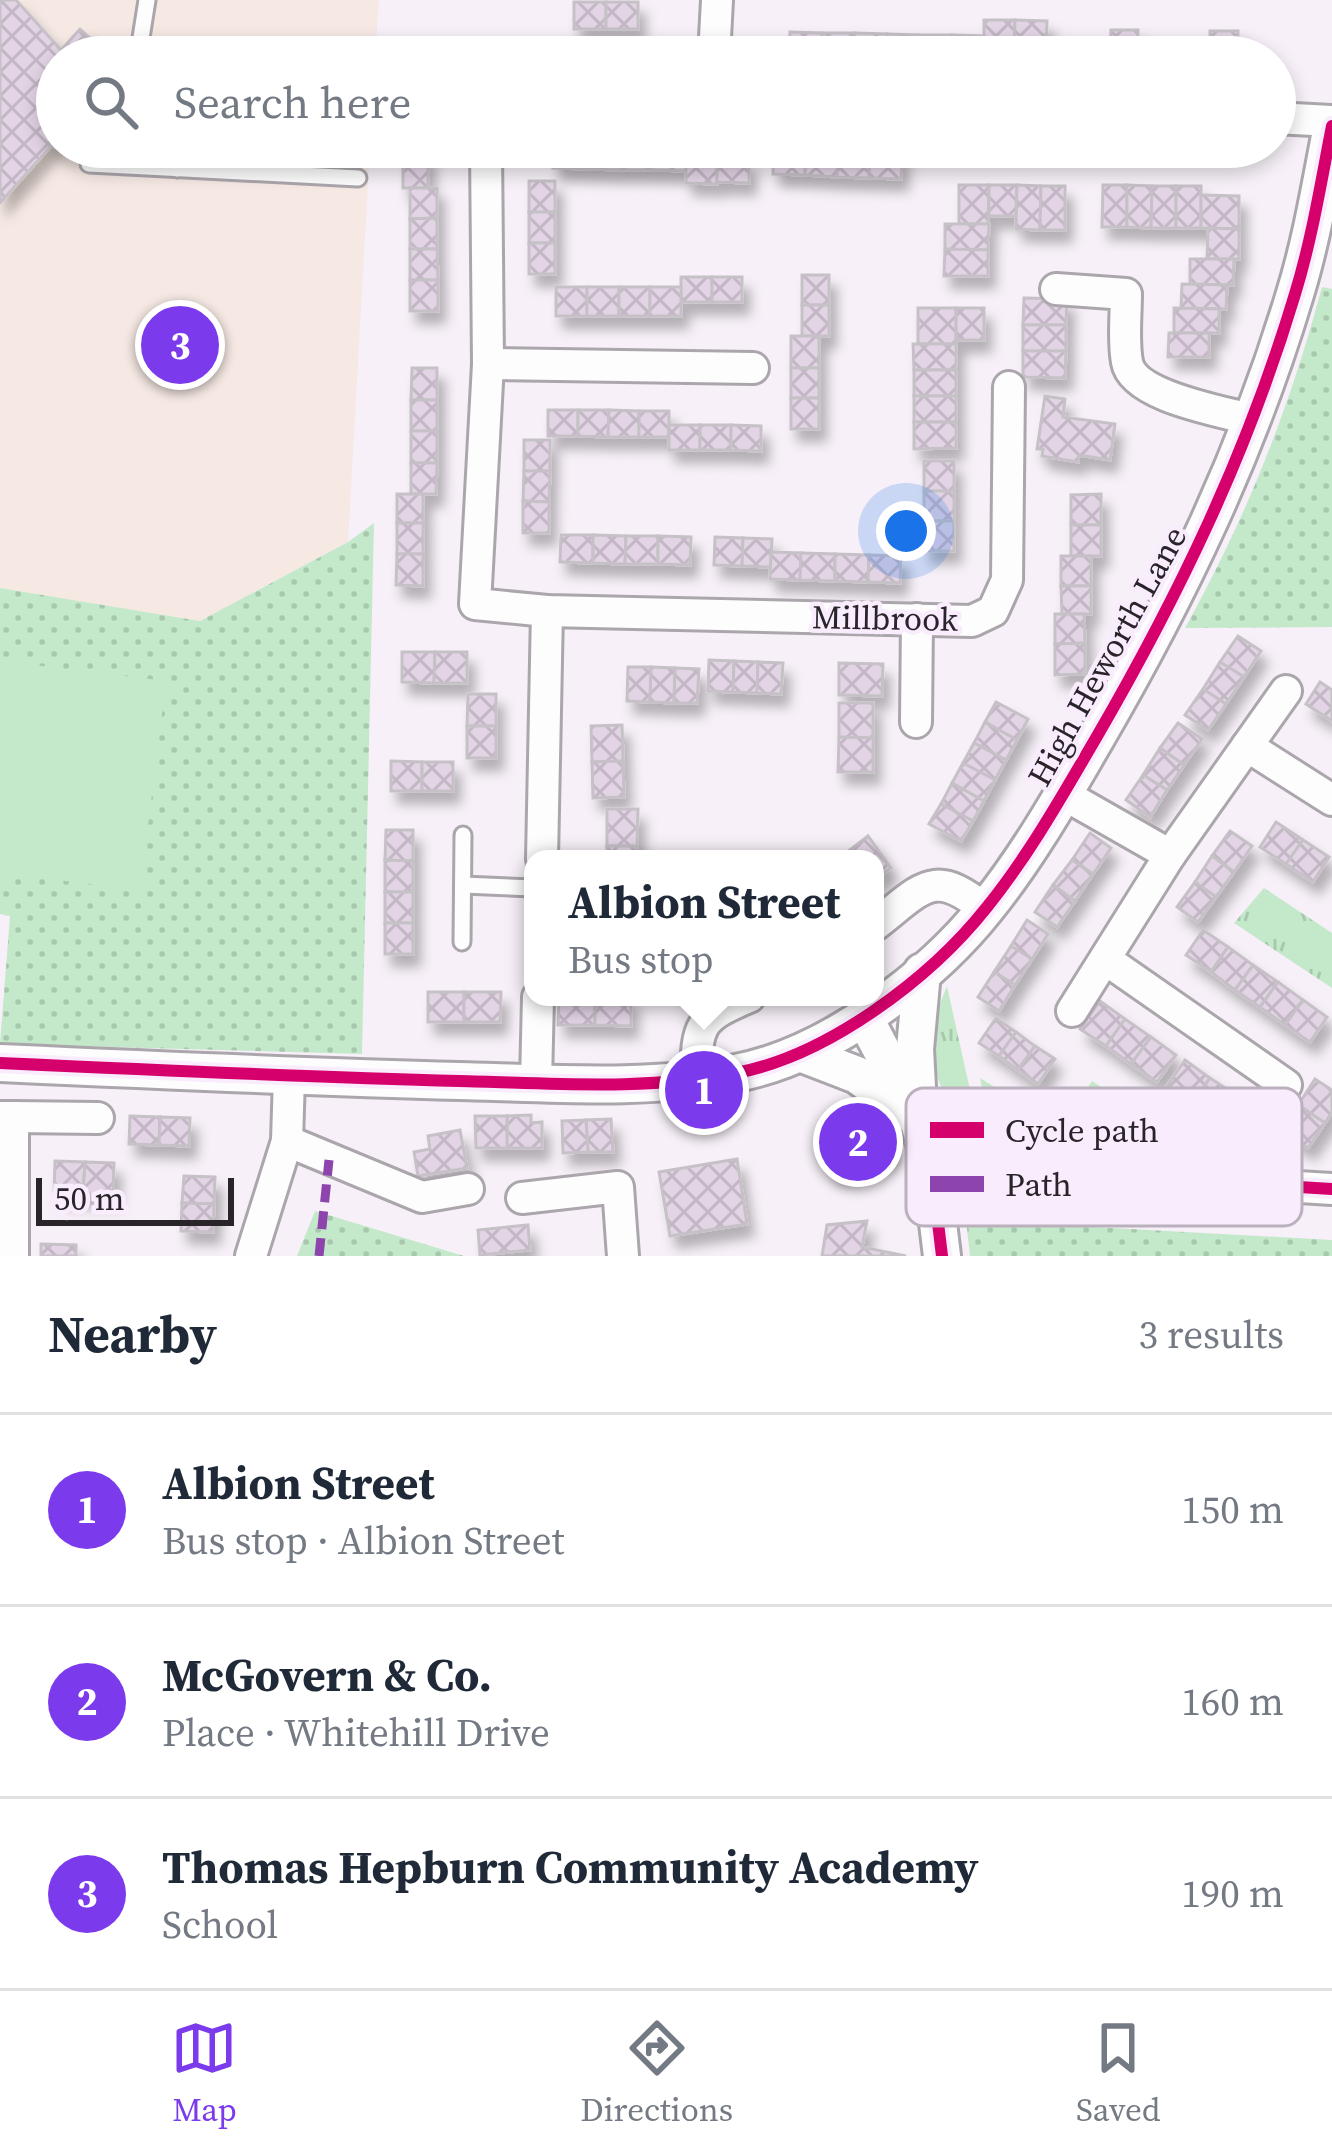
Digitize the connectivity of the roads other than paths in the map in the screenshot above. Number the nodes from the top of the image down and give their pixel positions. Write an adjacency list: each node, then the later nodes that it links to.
1 (147, 0): 3 (lane)
2 (717, 0): 4 (street)
3 (141, 36)
4 (715, 36)
5 (1296, 120): 6 (street)
6 (1332, 124): 15 (street, High Heworth Lane)
7 (159, 168): 9 (lane)
8 (486, 168): 12 (street, Millbrook)
9 (177, 169): 10 (lane)
10 (358, 178)
11 (1056, 289): 15 (street)
12 (488, 364): 13 (street); 16 (street, Millbrook)
13 (753, 368)
14 (1009, 387): 17 (street, Millbrook)
15 (1253, 420): 21 (street, High Heworth Lane)
16 (548, 611): 17 (street, Millbrook); 24 (street)
17 (917, 619): 19 (street)
18 (1286, 691): 20 (street)
19 (916, 722)
20 (1247, 746): 22 (street); 25 (street)
21 (1064, 794): 25 (street); 28 (street, High Heworth Lane)
22 (1332, 800)
23 (464, 835): 26 (lane)
24 (542, 850)
25 (1170, 855): 31 (street)
26 (463, 884): 27 (lane); 30 (lane)
27 (524, 887)
28 (986, 910): 29 (street); 32 (street, High Heworth Lane)
29 (884, 918)
30 (462, 942)
31 (1105, 959): 37 (street); 44 (street)
32 (922, 972): 33 (street, High Heworth Lane); 45 (street)
33 (884, 1001)
34 (538, 1006): 43 (street)
35 (732, 1006): 42 (street)
36 (878, 1006): 38 (street, High Heworth Lane)
37 (1072, 1011)
38 (864, 1017): 39 (street, High Heworth Lane); 46 (street)
39 (800, 1054): 42 (street, High Heworth Lane); 47 (street)
40 (0, 1063): 41 (street, High Heworth Lane)
41 (289, 1077): 43 (street, High Heworth Lane); 50 (street)
42 (696, 1078): 43 (street, High Heworth Lane)
43 (536, 1082)
44 (1286, 1084)
45 (917, 1088)
46 (906, 1096)
47 (906, 1110)
48 (6, 1117): 49 (street); 56 (street)
49 (98, 1118)
50 (286, 1141): 52 (street); 57 (street)
51 (1302, 1187): 53 (street)
52 (468, 1189)
53 (1332, 1189)
54 (523, 1198): 58 (street)
55 (938, 1226): 59 (street)
56 (13, 1256)
57 (251, 1256)
58 (623, 1256)
59 (942, 1256)

